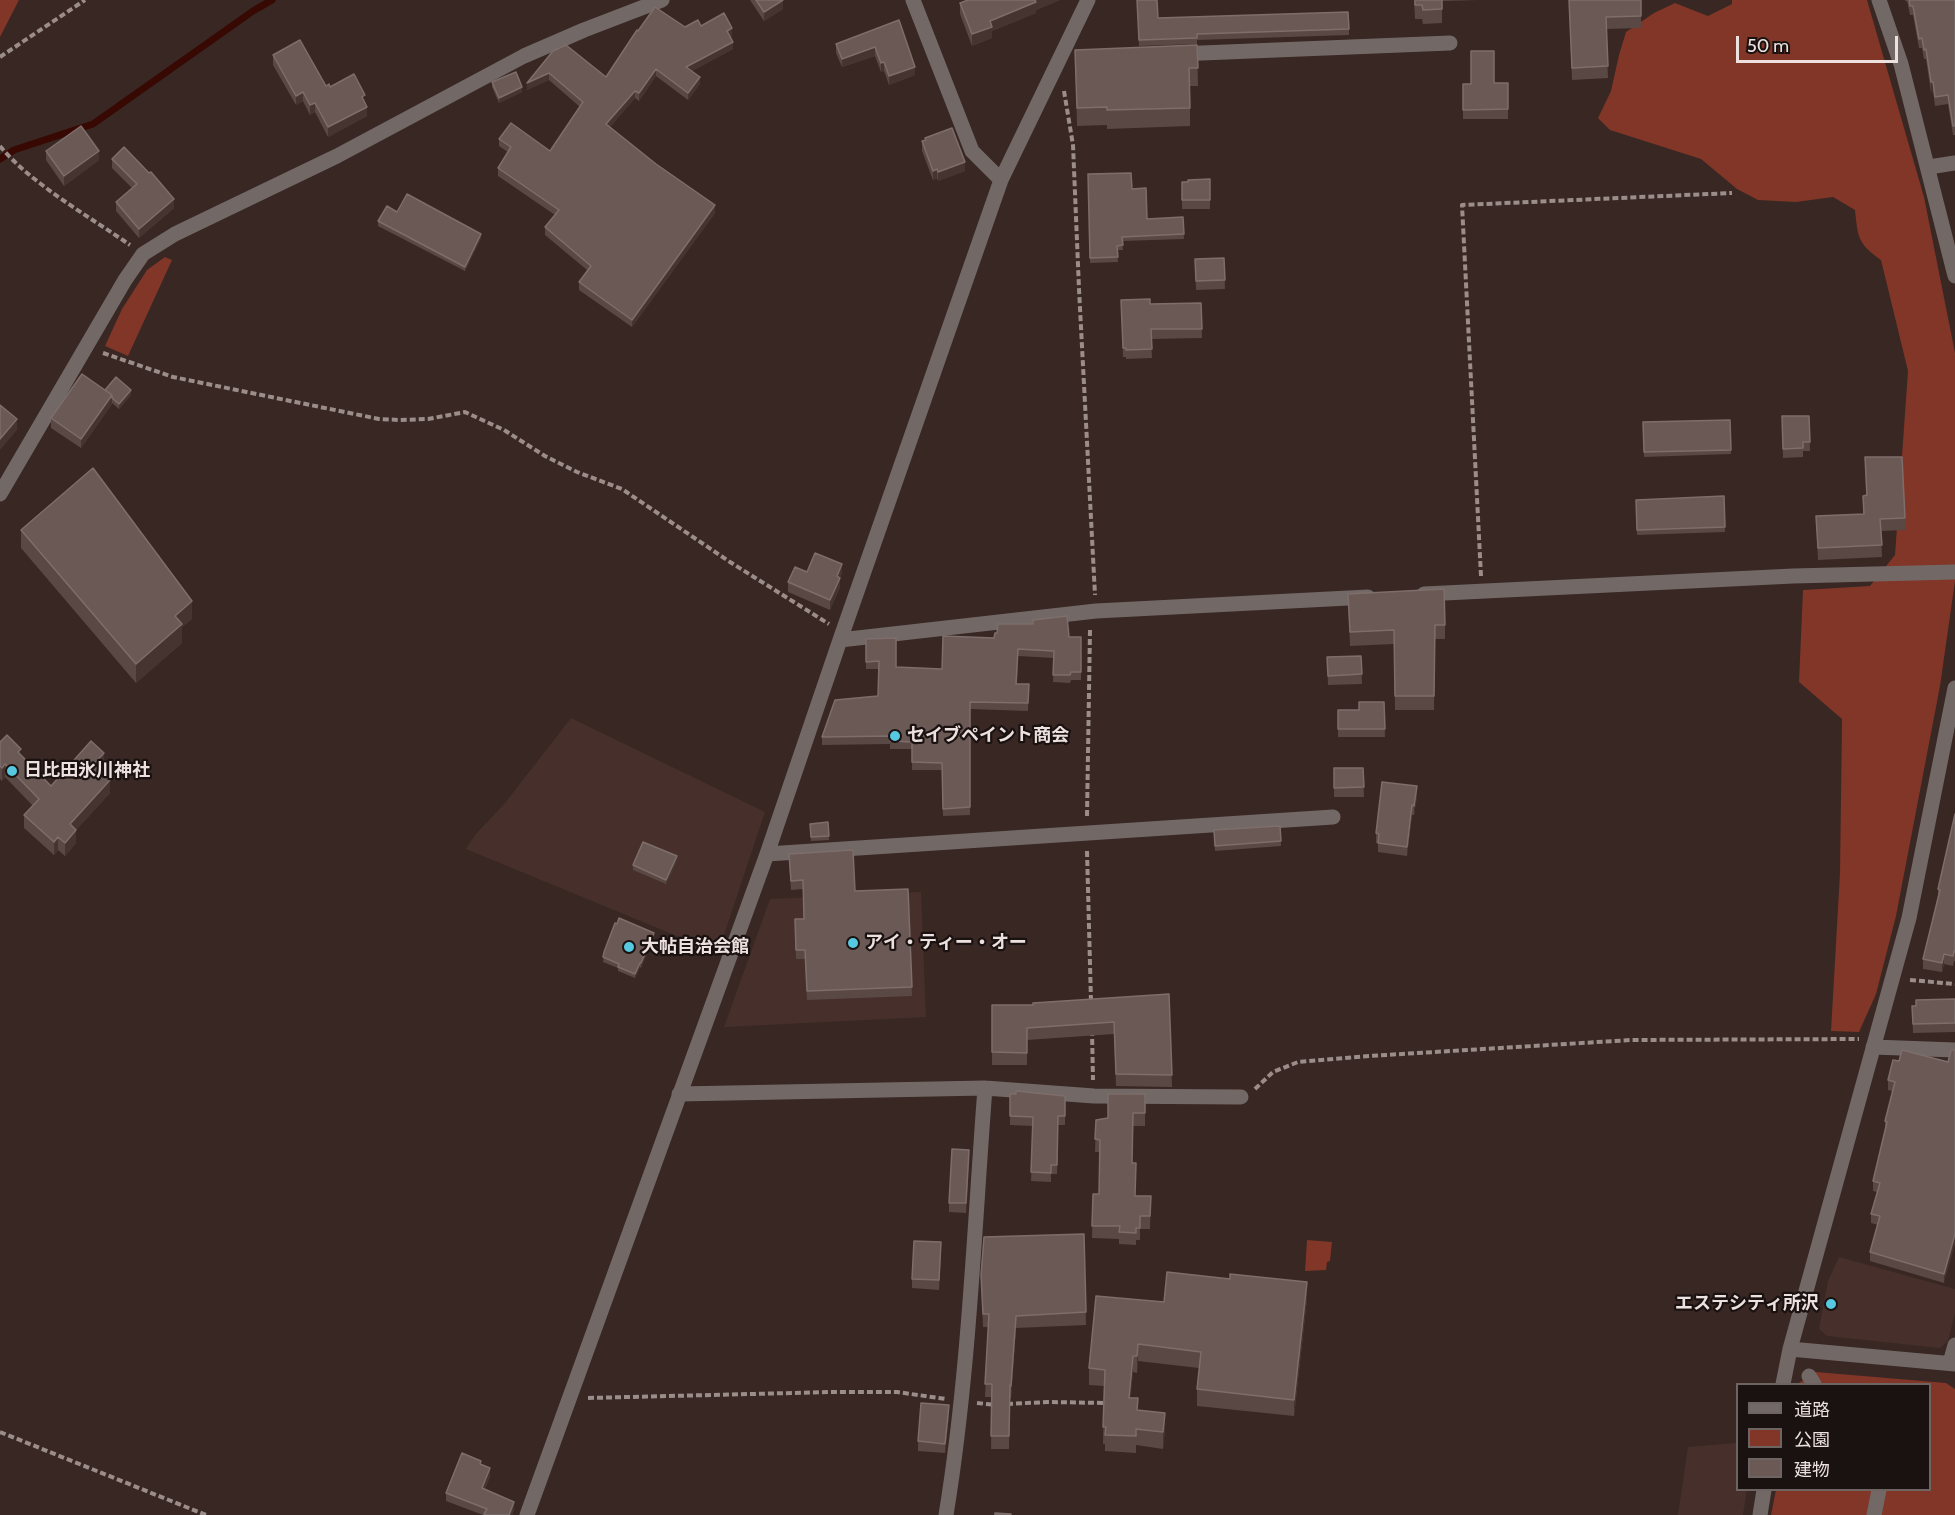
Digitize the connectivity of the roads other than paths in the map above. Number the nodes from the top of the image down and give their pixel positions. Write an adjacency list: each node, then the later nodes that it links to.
1 (662, 0): 11 (street)
2 (913, 0): 9 (street)
3 (1089, 0): 9 (street)
4 (1879, 0): 8 (street)
5 (1450, 43): 6 (street)
6 (1166, 55)
7 (1955, 163): 8 (street)
8 (1929, 167): 10 (street)
9 (1001, 180): 15 (street)
10 (1955, 276)
11 (0, 494)
12 (1955, 572): 13 (street)
13 (1412, 595)
14 (1388, 596): 15 (street)
15 (841, 636): 18 (street)
16 (1955, 688): 19 (street)
17 (1333, 817): 18 (street)
18 (767, 854): 22 (street)
19 (1874, 1043): 20 (street); 25 (street)
20 (1955, 1050)
21 (985, 1088): 22 (street); 23 (street); 31 (street)
22 (679, 1094): 30 (street)
23 (1241, 1097)
24 (1955, 1345): 26 (street)
25 (1790, 1349): 26 (street); 27 (street)
26 (1952, 1364)
27 (1783, 1383)
28 (1764, 1491): 32 (street)
29 (1879, 1491): 33 (street)
30 (527, 1515)
31 (946, 1515)
32 (1760, 1515)
33 (1874, 1515)

